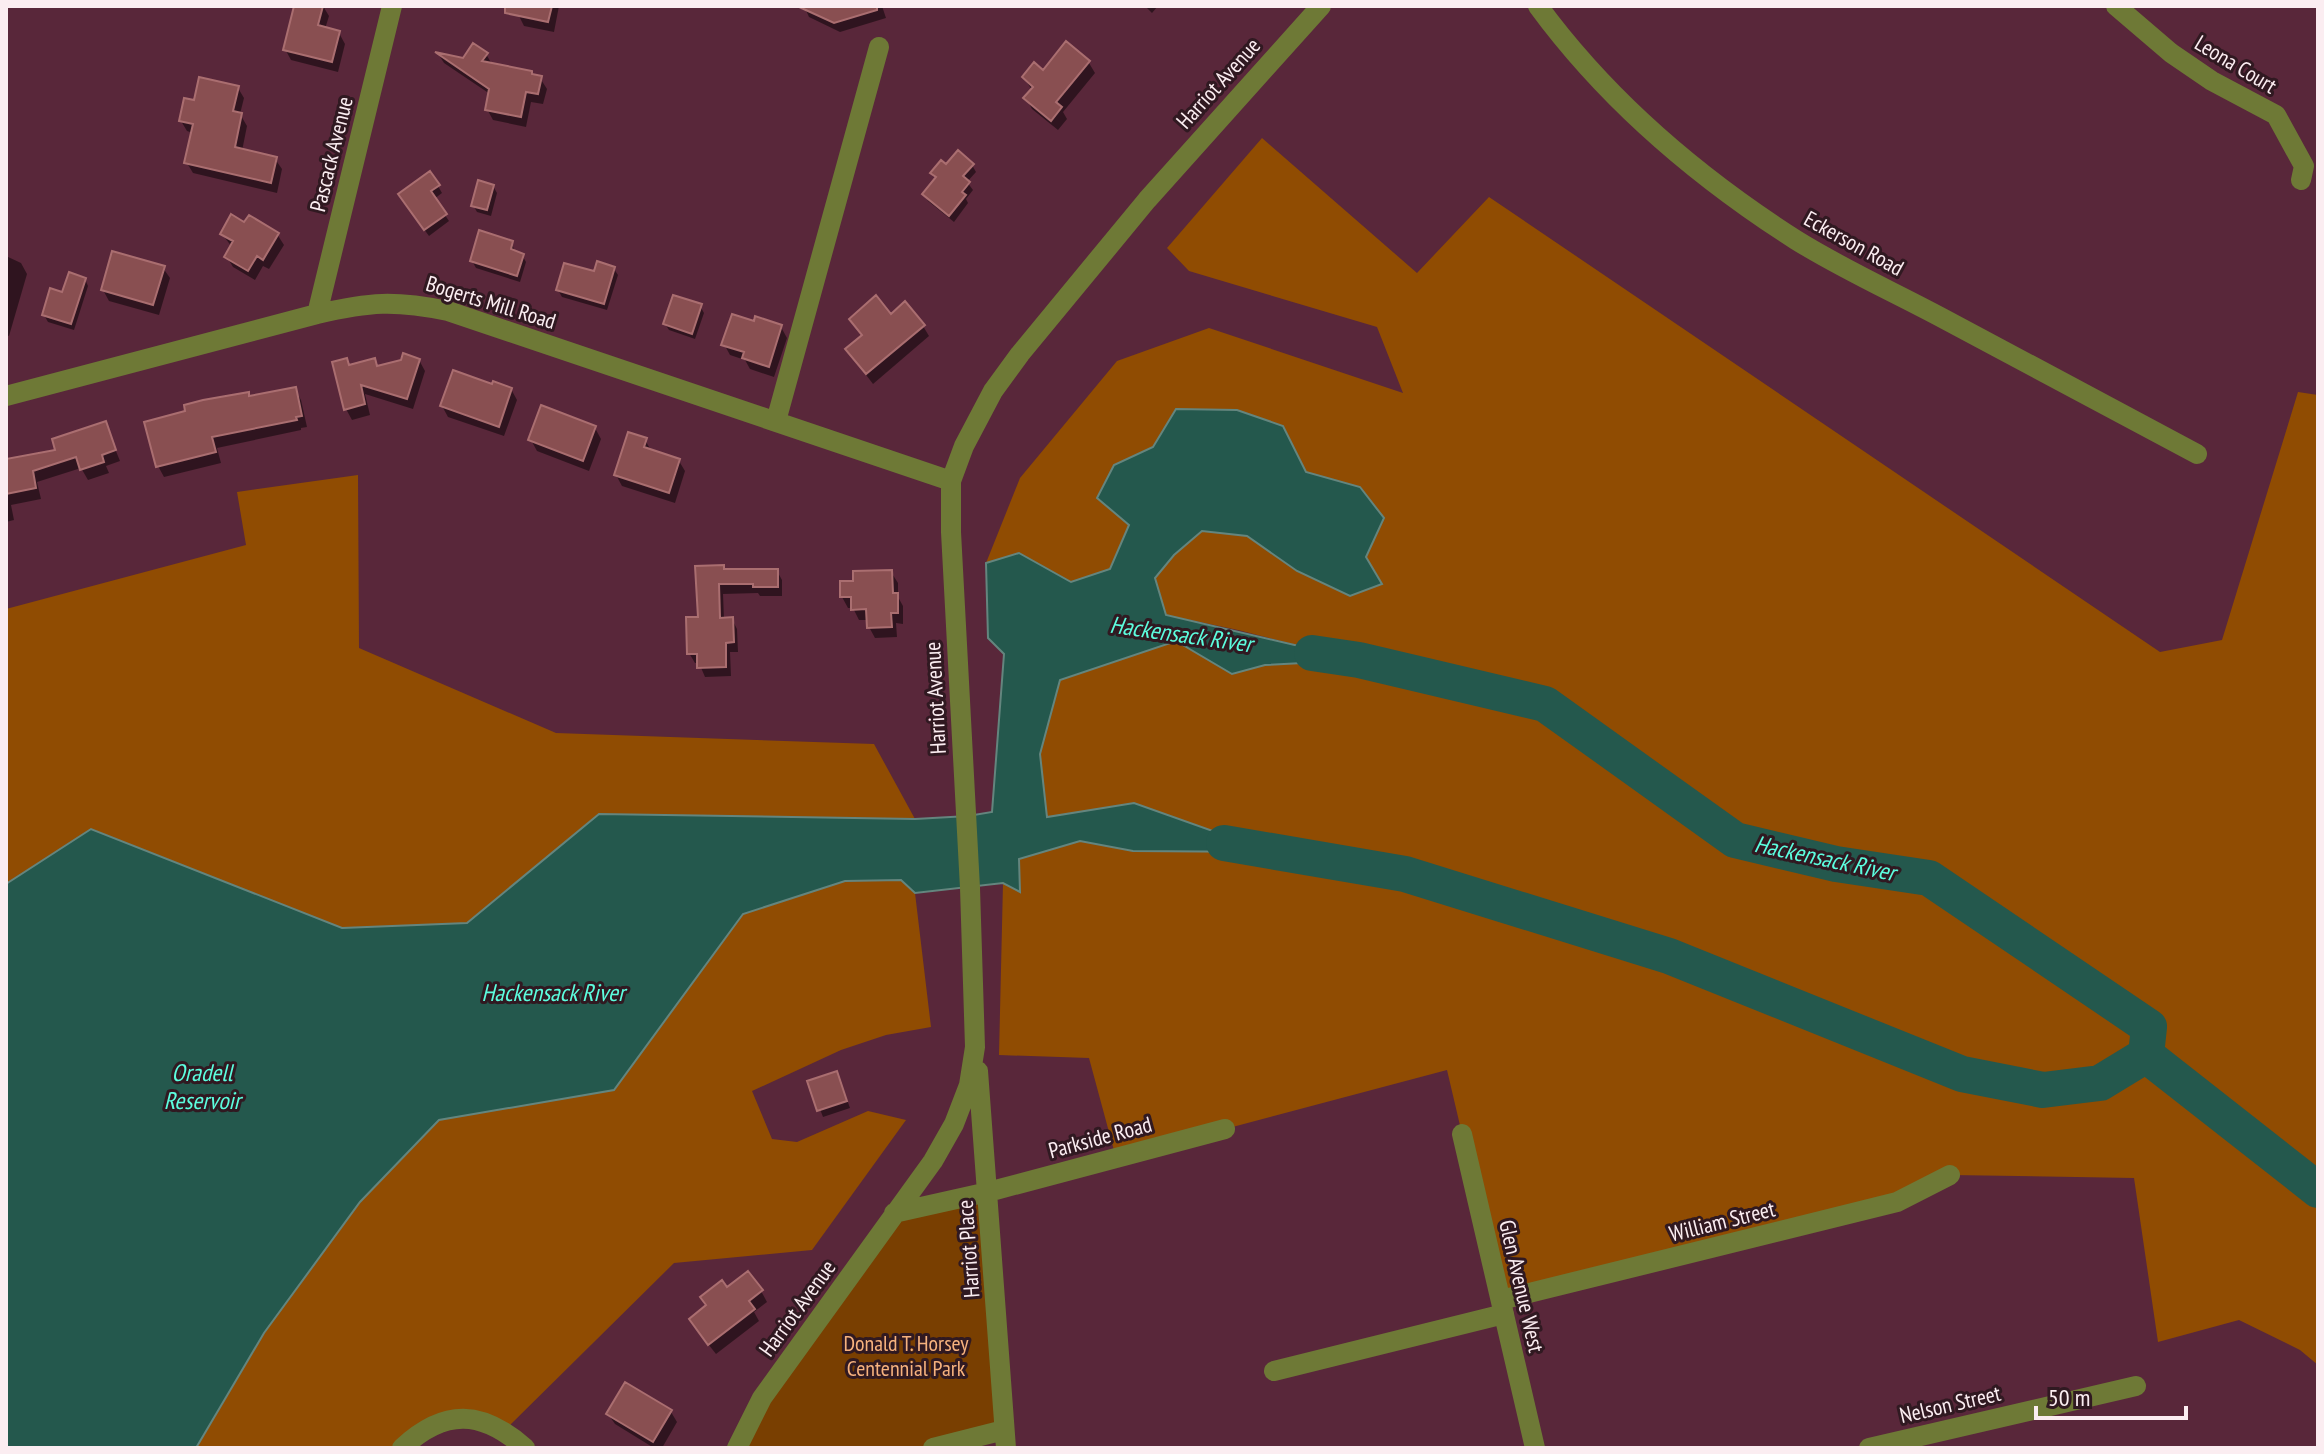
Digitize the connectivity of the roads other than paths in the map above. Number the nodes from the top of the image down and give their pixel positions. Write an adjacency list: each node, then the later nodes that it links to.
1 (392, 6): 7 (street, Pascack Avenue)
2 (1321, 6): 11 (street, Harriot Avenue)
3 (1538, 6): 10 (street, Eckerson Road)
4 (2116, 6): 6 (street, Leona Court)
5 (879, 47): 9 (street)
6 (2301, 180)
7 (317, 314): 8 (street, Bogerts Mill Road); 9 (street, Bogerts Mill Road)
8 (6, 396)
9 (776, 421): 11 (street, Bogerts Mill Road)
10 (2197, 454)
11 (951, 481): 12 (street, Harriot Avenue)
12 (975, 1047): 16 (street, Harriot Place); 17 (street, Harriot Avenue)
13 (1225, 1129): 16 (street, Parkside Road)
14 (1462, 1134): 18 (street, Glen Avenue West)
15 (1950, 1175): 18 (street, William Street)
16 (988, 1192): 17 (street, Parkside Road); 21 (street, Harriot Place)
17 (894, 1213): 24 (street, Harriot Avenue)
18 (1503, 1307): 19 (street, William Street); 26 (street, Glen Avenue West)
19 (1274, 1371)
20 (2136, 1386): 27 (street, Nelson Street)
21 (1005, 1439): 25 (street)
22 (402, 1448): 23 (street)
23 (525, 1448)
24 (737, 1448)
25 (933, 1448)
26 (1535, 1448)
27 (1869, 1448)

